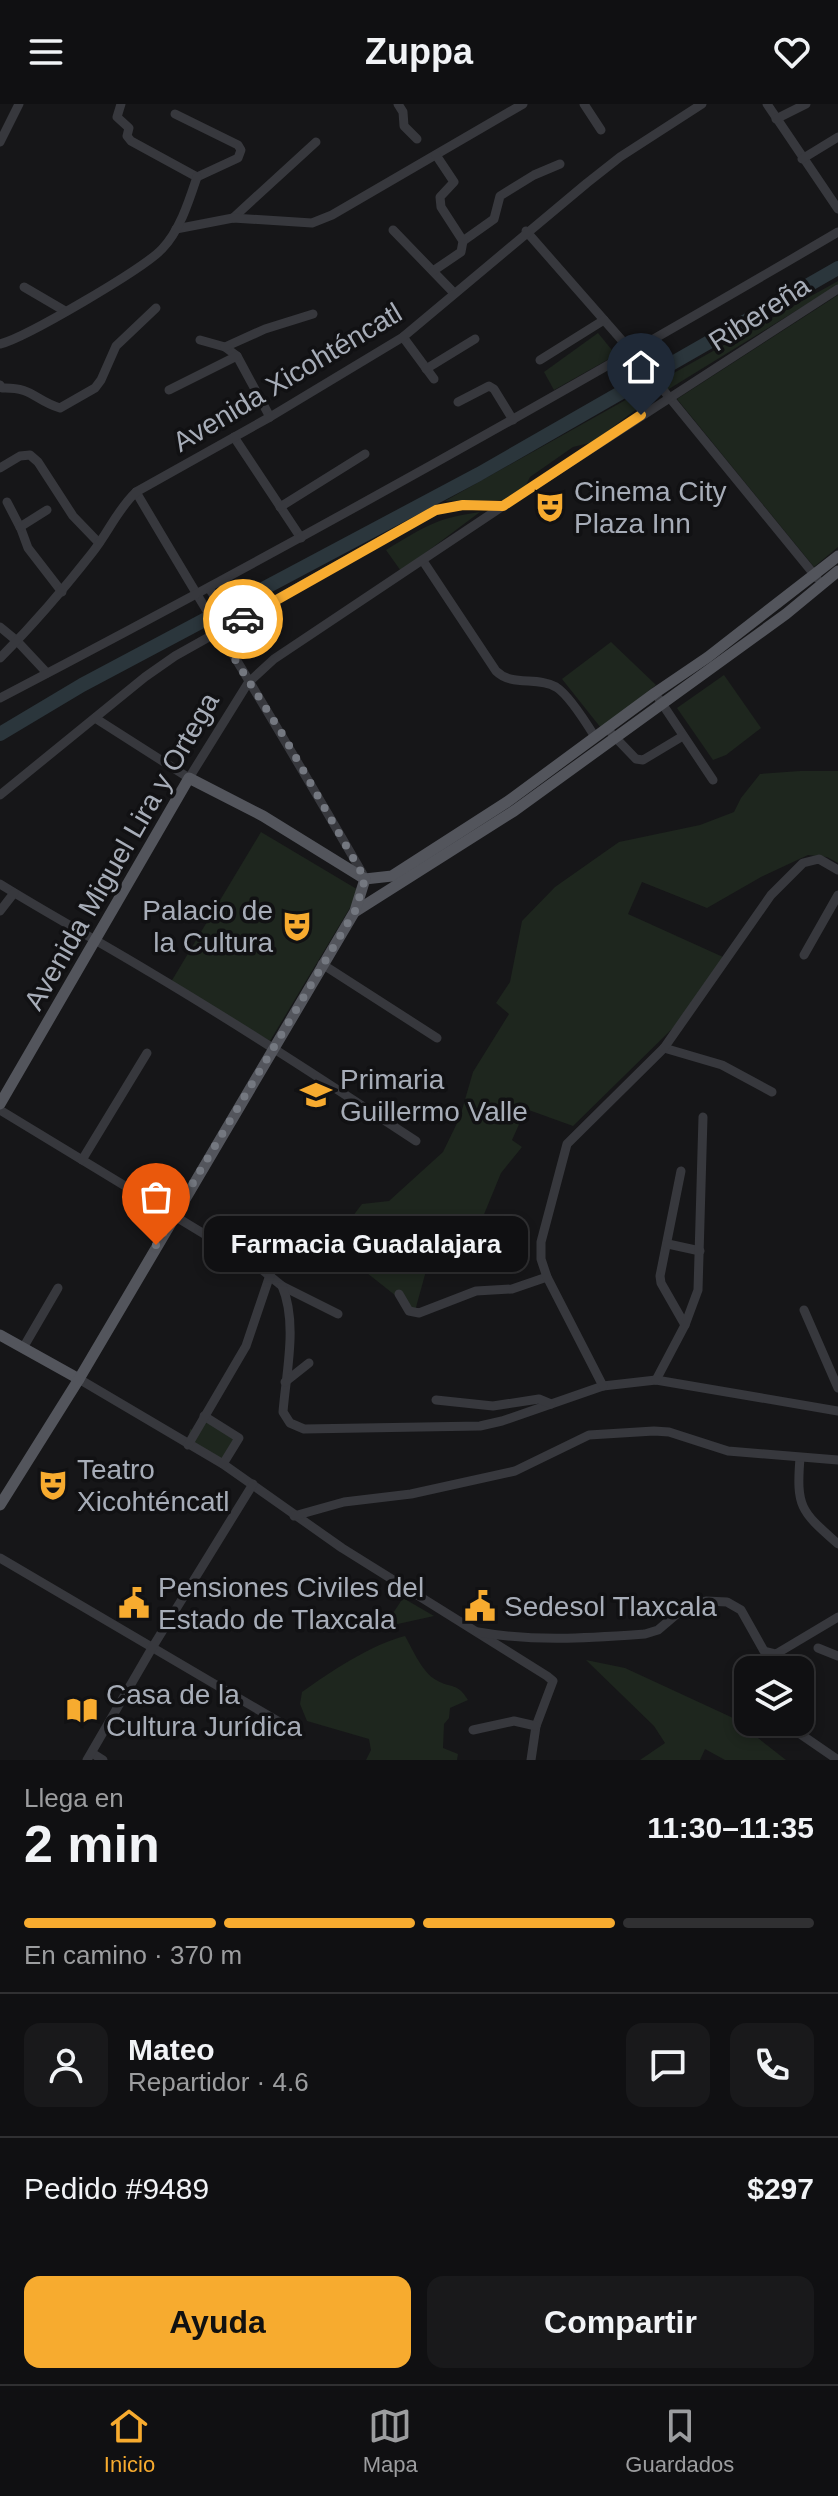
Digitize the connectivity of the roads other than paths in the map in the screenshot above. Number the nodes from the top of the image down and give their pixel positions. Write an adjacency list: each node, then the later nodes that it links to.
1 (19, 104): 11 (street)
2 (121, 104): 20 (street)
3 (398, 104): 14 (street)
4 (523, 104): 17 (street)
5 (584, 104): 12 (street)
6 (702, 104): 25 (street, Avenida Xicohténcatl)
7 (767, 104): 10 (street)
8 (806, 104): 10 (street)
9 (175, 114): 20 (street)
10 (776, 119): 18 (street)
11 (5, 121): 15 (street)
12 (601, 130)
13 (838, 137): 18 (street)
14 (417, 139)
15 (0, 142)
16 (316, 142): 22 (street)
17 (436, 155): 22 (street); 27 (street)
18 (802, 159): 21 (street)
19 (560, 164): 27 (street)
20 (197, 177): 23 (street)
21 (838, 209)
22 (233, 218): 23 (street)
23 (176, 229): 33 (street)
24 (393, 230): 28 (street)
25 (526, 231): 31 (street, Avenida Xicohténcatl); 35 (street)
26 (838, 232): 41 (street)
27 (463, 241): 28 (street)
28 (433, 271): 31 (street)
29 (24, 287): 33 (street)
30 (838, 289): 48 (street, Ribereña)
31 (454, 293): 36 (street, Avenida Xicohténcatl)
32 (156, 308): 46 (street)
33 (65, 311): 39 (street)
34 (313, 314): 40 (street)
35 (604, 320): 41 (street); 43 (street)
36 (403, 337): 44 (street); 50 (street, Avenida Xicohténcatl)
37 (475, 339): 44 (street)
38 (200, 340): 40 (street)
39 (0, 344)
40 (225, 347): 42 (street)
41 (635, 355): 48 (street); 51 (street)
42 (237, 356): 47 (street); 50 (street)
43 (540, 360)
44 (426, 369): 45 (street)
45 (434, 379)
46 (0, 385)
47 (169, 390)
48 (667, 398): 57 (street, Ribereña); 66 (street)
49 (458, 402): 51 (street)
50 (270, 417): 52 (street, Avenida Xicohténcatl)
51 (513, 420): 61 (street)
52 (234, 437): 55 (street, Avenida Xicohténcatl); 58 (street)
53 (365, 454): 58 (street)
54 (0, 468): 62 (street)
55 (136, 492): 62 (street, Avenida Xicohténcatl); 69 (street)
56 (7, 502): 60 (street)
57 (503, 506): 64 (street, Avenida Miguel Lira y Ortega); 70 (street)
58 (280, 507): 61 (street)
59 (47, 510): 60 (street)
60 (20, 527): 67 (street)
61 (301, 538): 68 (street)
62 (99, 543): 67 (street, Avenida Xicohténcatl)
63 (838, 556): 66 (main road)
64 (423, 561): 76 (street, Avenida Miguel Lira y Ortega); 82 (street)
65 (838, 571): 66 (main road)
66 (818, 580): 78 (main road)
67 (62, 592): 73 (street, Avenida Xicohténcatl)
68 (212, 592): 69 (street); 70 (street)
69 (199, 598): 72 (street); 75 (street)
70 (230, 621): 72 (street)
71 (0, 627): 73 (street)
72 (216, 630): 76 (street); 79 (street)
73 (17, 641): 74 (street, Avenida Xicohténcatl); 75 (street)
74 (0, 658)
75 (47, 673): 77 (street)
76 (248, 683): 83 (street, Avenida Miguel Lira y Ortega); 88 (street)
77 (0, 698)
78 (658, 698): 80 (main road); 81 (street)
79 (95, 718): 83 (street); 85 (street)
80 (611, 732): 81 (street); 82 (main road); 86 (main road)
81 (683, 736): 84 (street)
82 (595, 737): 86 (main road)
83 (189, 778): 88 (main road); 94 (main road, Avenida Miguel Lira y Ortega)
84 (713, 780)
85 (0, 795)
86 (511, 807): 88 (main road); 93 (main road)
87 (838, 870): 99 (street)
88 (365, 879): 93 (main road)
89 (0, 884): 90 (street)
90 (14, 893): 92 (street); 94 (street)
91 (838, 895): 95 (street)
92 (0, 911)
93 (355, 911): 96 (main road)
94 (95, 938): 98 (street); 102 (main road, Avenida Miguel Lira y Ortega)
95 (804, 955)
96 (322, 964): 97 (street); 98 (main road)
97 (437, 1038)
98 (274, 1048): 105 (street); 108 (main road)
99 (664, 1048): 101 (street); 112 (street)
100 (147, 1053): 106 (street)
101 (772, 1092)
102 (0, 1104)
103 (0, 1110): 106 (street)
104 (703, 1117): 110 (street)
105 (416, 1141)
106 (82, 1160): 108 (street)
107 (681, 1171): 109 (street)
108 (174, 1216): 111 (street); 122 (main road)
109 (668, 1244): 110 (street); 118 (street)
110 (700, 1251): 118 (street)
111 (270, 1275): 113 (street); 130 (street)
112 (547, 1277): 115 (street); 125 (street)
113 (282, 1286): 117 (street); 124 (street)
114 (58, 1288): 120 (street)
115 (399, 1294)
116 (804, 1310): 126 (street)
117 (338, 1314)
118 (685, 1325): 123 (street)
119 (0, 1335): 120 (main road)
120 (23, 1348): 122 (main road)
121 (309, 1363): 124 (street)
122 (79, 1379): 131 (street); 136 (main road)
123 (656, 1380): 125 (street); 129 (street)
124 (285, 1382): 128 (street)
125 (603, 1386): 128 (street)
126 (838, 1388)
127 (436, 1400): 128 (street)
128 (551, 1404)
129 (838, 1411)
130 (204, 1416): 131 (street); 134 (street)
131 (188, 1445): 134 (street)
132 (800, 1458): 133 (street); 137 (street); 138 (street)
133 (838, 1460)
134 (223, 1464): 135 (street)
135 (253, 1484): 137 (street); 142 (street)
136 (0, 1505)
137 (294, 1516): 141 (street)
138 (838, 1544)
139 (0, 1558): 142 (street)
140 (838, 1617): 141 (street)
141 (471, 1631): 146 (street)
142 (152, 1648): 145 (street); 149 (street)
143 (818, 1648): 144 (street)
144 (838, 1656)
145 (286, 1726)
146 (536, 1726): 147 (street); 151 (street)
147 (473, 1730)
148 (803, 1736): 152 (street)
149 (89, 1756): 150 (street)
150 (103, 1760)
151 (531, 1760)
152 (838, 1760)

